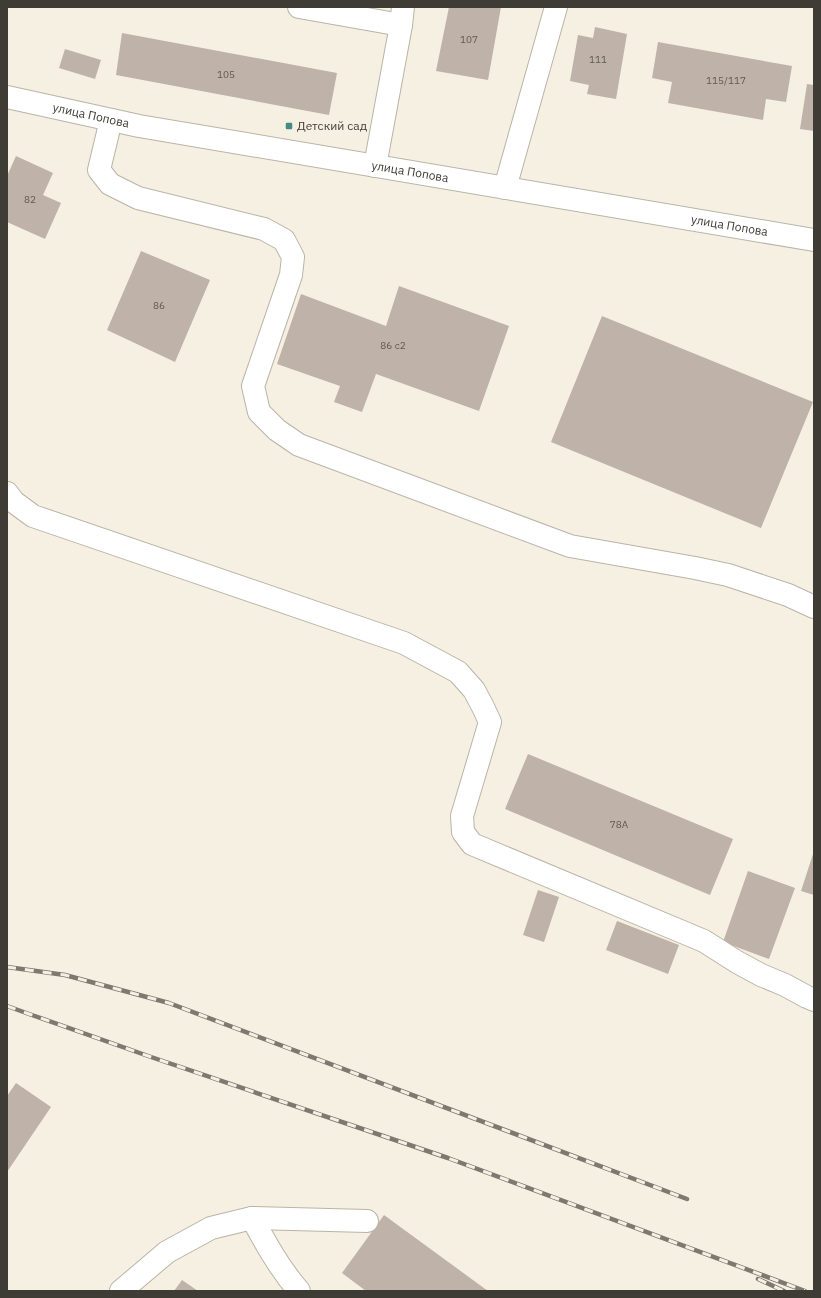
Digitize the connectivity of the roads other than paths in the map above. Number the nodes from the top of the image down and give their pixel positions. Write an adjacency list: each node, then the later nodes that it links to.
1 (299, 7): 3 (street)
2 (556, 7): 7 (street)
3 (402, 16): 6 (street)
4 (7, 97): 5 (street, улица Попова)
5 (111, 120): 6 (street, улица Попова); 10 (street)
6 (375, 166): 7 (street, улица Попова)
7 (505, 188): 8 (street, улица Попова)
8 (814, 240)
9 (7, 493): 11 (street)
10 (814, 607)
11 (814, 1000)
12 (252, 1218): 13 (street); 14 (street); 15 (street)
13 (367, 1221)
14 (121, 1291)
15 (299, 1291)

